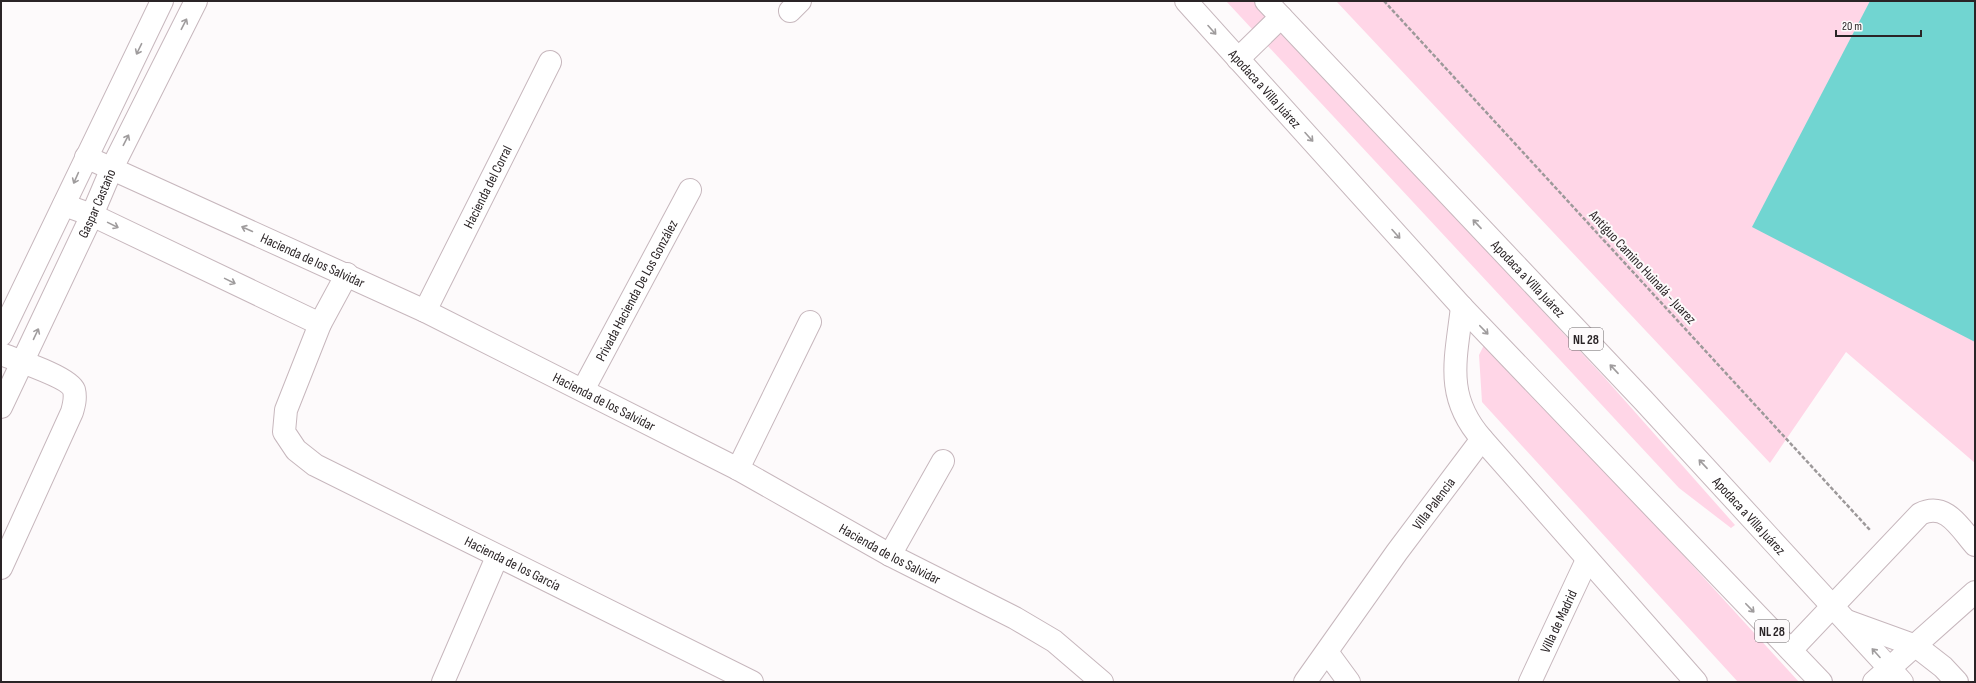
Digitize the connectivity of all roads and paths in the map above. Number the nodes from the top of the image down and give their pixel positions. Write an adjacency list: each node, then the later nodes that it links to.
1 (162, 1): 9 (street, Gaspar Castaño, one-way to 9)
2 (196, 1): 10 (street, Gaspar Castaño, one-way to 2)
3 (1186, 1): 7 (street, Apodaca a Villa Juárez / NL 28, one-way to 7)
4 (1266, 1): 6 (street, Apodaca a Villa Juárez / NL 28)
5 (1384, 1): 28 (path, Antiguo Camino Huinalá - Juarez)
6 (1281, 17): 7 (street); 34 (street, Apodaca a Villa Juárez / NL 28, one-way to 6)
7 (1238, 59): 15 (street, Apodaca a Villa Juárez / NL 28, one-way to 15)
8 (550, 62): 16 (street, Hacienda del Corral)
9 (86, 157): 10 (street, Hacienda de los Salvidar); 12 (street, Gaspar Castaño, one-way to 12)
10 (112, 168): 13 (street, Gaspar Castaño); 14 (street, Hacienda de los Salvidar, one-way to 10)
11 (690, 190): 22 (street, Privada Hacienda De Los González)
12 (64, 205): 13 (street); 19 (street, Gaspar Castaño)
13 (92, 215): 18 (street, one-way to 18); 21 (street, Gaspar Castaño, one-way to 13)
14 (347, 274): 16 (street, Hacienda de los Salvidar); 18 (street)
15 (1462, 307): 24 (street); 36 (street, Apodaca a Villa Juárez / NL 28, one-way to 36)
16 (425, 311): 22 (street, Hacienda de los Salvidar)
17 (810, 322): 26 (street)
18 (320, 324): 30 (street, Hacienda de los García)
19 (1, 335)
20 (1, 354): 21 (street)
21 (22, 362): 23 (street, Gaspar Castaño); 32 (street)
22 (583, 390): 26 (street, Hacienda de los Salvidar)
23 (1, 407)
24 (1482, 439): 31 (street); 37 (street, Villa Palencia)
25 (943, 461): 29 (street)
26 (738, 469): 29 (street, Hacienda de los Salvidar)
27 (1975, 545): 28 (street)
28 (1886, 548): 34 (street)
29 (890, 555): 41 (street, Hacienda de los Salvidar)
30 (497, 556): 39 (street); 40 (street, Hacienda de los García)
31 (1587, 560): 44 (street, Villa de Madrid); 45 (street)
32 (1, 568)
33 (1975, 592): 35 (street)
34 (1840, 614): 35 (street); 36 (street); 38 (street, Apodaca a Villa Juárez / NL 28, one-way to 34)
35 (1916, 646): 38 (street); 47 (street)
36 (1791, 650): 46 (street, Apodaca a Villa Juárez / NL 28)
37 (1327, 652): 42 (street, Villa Palencia); 43 (street)
38 (1888, 678)
39 (443, 682)
40 (752, 682)
41 (1102, 682)
42 (1305, 682)
43 (1349, 682)
44 (1530, 682)
45 (1696, 682)
46 (1821, 682)
47 (1957, 682)

